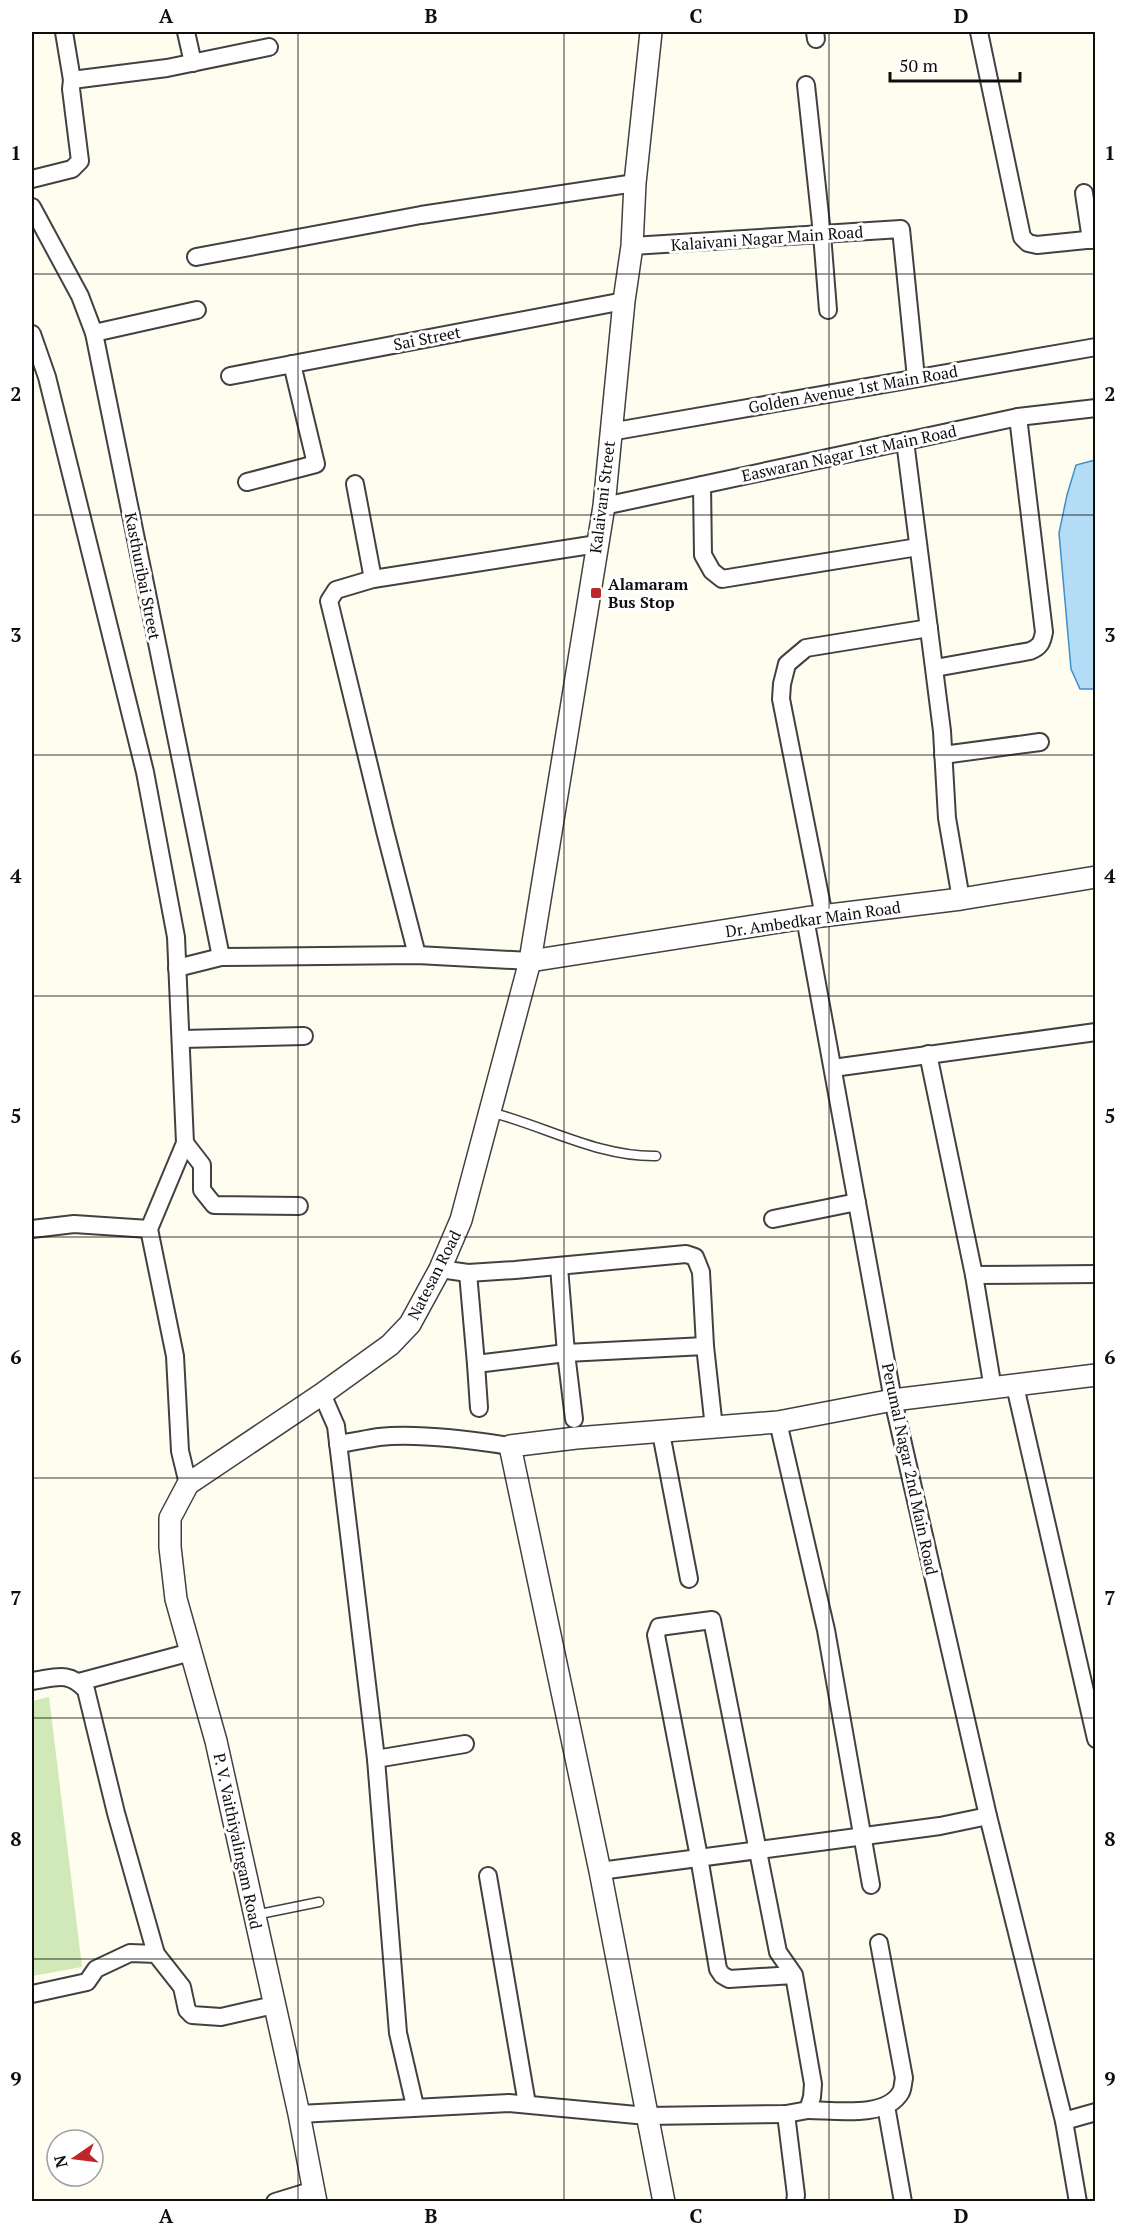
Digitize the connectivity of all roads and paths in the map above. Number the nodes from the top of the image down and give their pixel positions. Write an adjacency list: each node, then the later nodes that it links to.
1 (64, 32): 7 (street)
2 (186, 32): 6 (street)
3 (651, 32): 10 (street, Kalaivani Street)
4 (979, 32): 14 (street)
5 (269, 47): 6 (street)
6 (193, 63): 7 (street)
7 (72, 80): 9 (street)
8 (806, 85): 13 (street)
9 (32, 179)
10 (635, 183): 15 (street, Kalaivani Street); 16 (street)
11 (1084, 193): 14 (street)
12 (32, 207): 20 (street, Kasthuribai Street)
13 (822, 234): 15 (street, Kalaivani Nagar Main Road); 19 (street); 25 (street, Kalaivani Nagar Main Road)
14 (1093, 239)
15 (632, 246): 17 (street, Kalaivani Street)
16 (196, 258)
17 (624, 301): 23 (street, Sai Street); 28 (street, Kalaivani Street)
18 (197, 309): 20 (street)
19 (828, 310)
20 (94, 333): 45 (street, Kasthuribai Street)
21 (32, 334): 47 (street)
22 (1095, 347): 25 (street, Golden Avenue 1st Main Road)
23 (292, 364): 24 (street, Sai Street); 30 (street)
24 (230, 376)
25 (916, 378): 28 (street, Golden Avenue 1st Main Road)
26 (1095, 408): 27 (street, Easwaran Nagar 1st Main Road)
27 (1018, 417): 29 (street, Easwaran Nagar 1st Main Road); 38 (street)
28 (610, 432): 33 (street, Kalaivani Street)
29 (905, 441): 32 (street, Easwaran Nagar 1st Main Road); 35 (street)
30 (247, 482)
31 (355, 484): 36 (street)
32 (702, 485): 33 (street, Easwaran Nagar 1st Main Road); 35 (street)
33 (603, 506): 34 (street, Kalaivani Street)
34 (597, 544): 36 (street); 46 (street, Kalaivani Street)
35 (918, 547): 37 (street)
36 (373, 579): 44 (street)
37 (929, 628): 38 (street); 43 (street, Perumal Nagar 2nd Main Road)
38 (934, 668): 40 (street)
39 (1040, 742): 40 (street)
40 (943, 755): 42 (street)
41 (1095, 877): 42 (street, Dr. Ambedkar Main Road)
42 (961, 899): 43 (street, Dr. Ambedkar Main Road)
43 (815, 917): 46 (street, Dr. Ambedkar Main Road); 52 (street, Perumal Nagar 2nd Main Road)
44 (417, 956): 45 (street); 46 (street)
45 (220, 957): 47 (street)
46 (530, 961): 53 (street, Natesan Road)
47 (177, 968): 50 (street)
48 (1095, 1032): 51 (street)
49 (304, 1036): 50 (street)
50 (182, 1039): 54 (street)
51 (928, 1054): 52 (street); 65 (street)
52 (832, 1068): 56 (street, Perumal Nagar 2nd Main Road)
53 (490, 1112): 55 (lane); 62 (street, Natesan Road)
54 (185, 1143): 57 (street); 60 (street)
55 (656, 1156)
56 (857, 1202): 58 (street); 73 (street, Perumal Nagar 2nd Main Road)
57 (299, 1206)
58 (773, 1219)
59 (32, 1229): 60 (street)
60 (149, 1229): 81 (street)
61 (558, 1267): 63 (street); 66 (street); 67 (street)
62 (440, 1269): 63 (street); 72 (street, Natesan Road)
63 (468, 1273): 68 (street)
64 (1095, 1274): 65 (street)
65 (974, 1275): 71 (street)
66 (705, 1346): 67 (street); 77 (street)
67 (566, 1353): 68 (street); 75 (street)
68 (476, 1364): 74 (street)
69 (1095, 1375): 70 (street)
70 (1015, 1386): 71 (street); 86 (street)
71 (993, 1389): 73 (street)
72 (322, 1394): 79 (street); 81 (street, Natesan Road)
73 (893, 1400): 76 (street); 89 (street, Perumal Nagar 2nd Main Road)
74 (479, 1408)
75 (574, 1419)
76 (778, 1422): 77 (street); 90 (street)
77 (714, 1428): 78 (street)
78 (661, 1432): 80 (street); 82 (street)
79 (338, 1444): 80 (street); 88 (street)
80 (510, 1446): 93 (street)
81 (188, 1484): 83 (street, P. V. Vaithiyalingam Road)
82 (689, 1579)
83 (191, 1652): 85 (street); 97 (street, P. V. Vaithiyalingam Road)
84 (32, 1681): 85 (street)
85 (79, 1682): 99 (street)
86 (1095, 1739)
87 (465, 1744): 88 (street)
88 (376, 1759): 104 (street)
89 (988, 1816): 90 (street); 111 (street, Perumal Nagar 2nd Main Road)
90 (862, 1836): 91 (street); 95 (street)
91 (756, 1849): 92 (street); 92 (street); 100 (street)
92 (699, 1857): 93 (street); 100 (street)
93 (600, 1871): 110 (street)
94 (488, 1876): 103 (street)
95 (871, 1885)
96 (319, 1902): 97 (lane)
97 (254, 1916): 102 (street, P. V. Vaithiyalingam Road)
98 (879, 1944): 105 (street)
99 (156, 1954): 101 (street); 102 (street)
100 (794, 1975): 106 (street)
101 (32, 1994)
102 (274, 2005): 108 (street, P. V. Vaithiyalingam Road)
103 (528, 2104): 104 (street); 110 (street)
104 (415, 2106): 108 (street)
105 (886, 2106): 106 (street); 116 (street)
106 (808, 2109): 109 (street)
107 (1095, 2112): 111 (street)
108 (299, 2114): 112 (street, P. V. Vaithiyalingam Road)
109 (786, 2114): 110 (street); 115 (street)
110 (647, 2116): 114 (street)
111 (1064, 2121): 117 (street, Perumal Nagar 2nd Main Road)
112 (315, 2196): 113 (street)
113 (275, 2202)
114 (664, 2202)
115 (795, 2202)
116 (903, 2202)
117 (1078, 2202)

